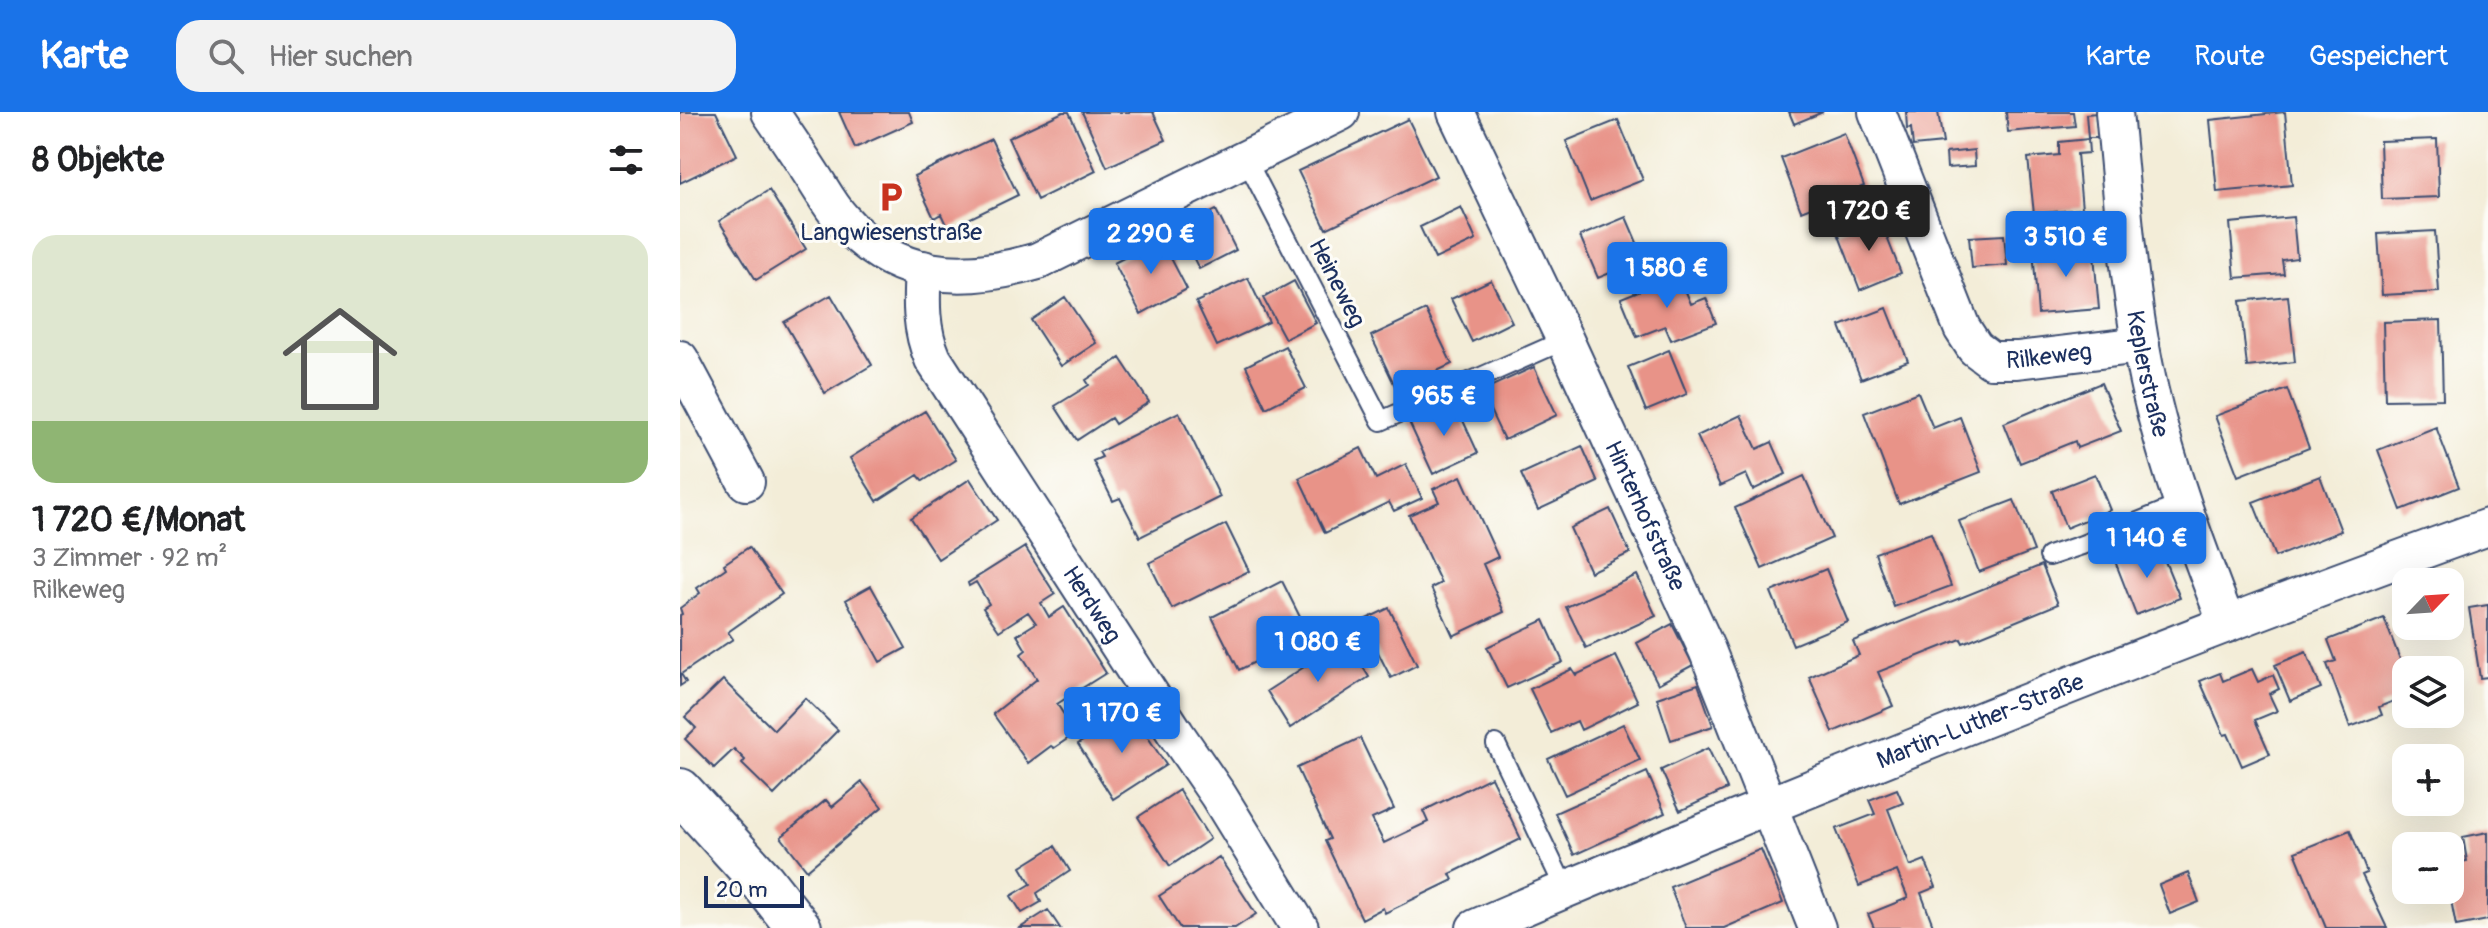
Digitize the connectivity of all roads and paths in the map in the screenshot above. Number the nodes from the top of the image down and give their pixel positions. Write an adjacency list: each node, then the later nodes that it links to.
1 (770, 112): 7 (street)
2 (1341, 112): 6 (street)
3 (1456, 112): 8 (street, Hinterhofstraße)
4 (1877, 112): 9 (street, Rilkeweg)
5 (2114, 112): 9 (street, Keplerstraße)
6 (1246, 159): 7 (street); 8 (lane, Heineweg)
7 (923, 269): 21 (street, Herdweg)
8 (1565, 340): 18 (street, Hinterhofstraße)
9 (2141, 345): 12 (street, Keplerstraße)
10 (680, 359): 11 (street)
11 (746, 482)
12 (2182, 504): 14 (lane); 15 (street, Keplerstraße)
13 (2488, 527): 15 (street, Martin-Luther-Straße)
14 (2049, 556)
15 (2227, 624): 18 (street, Martin-Luther-Straße)
16 (1496, 744): 19 (lane)
17 (680, 791): 20 (main road)
18 (1768, 805): 19 (street, Martin-Luther-Straße); 23 (street, Hinterhofstraße)
19 (1565, 889): 22 (street, Martin-Luther-Straße)
20 (799, 928)
21 (1300, 928)
22 (1475, 928)
23 (1817, 928)

